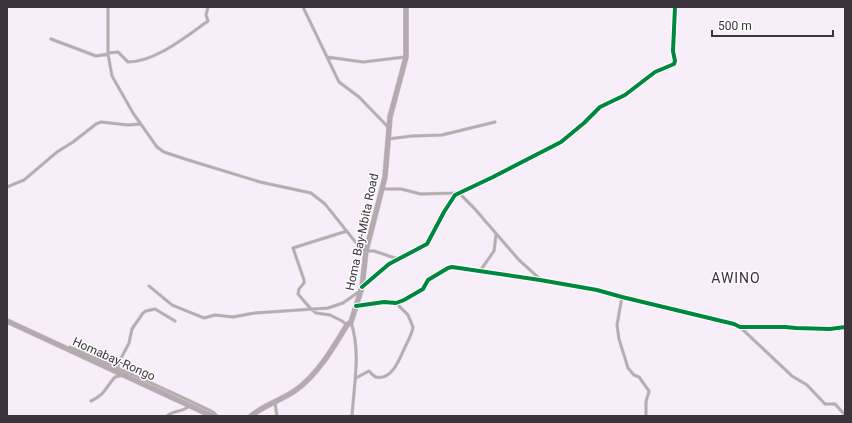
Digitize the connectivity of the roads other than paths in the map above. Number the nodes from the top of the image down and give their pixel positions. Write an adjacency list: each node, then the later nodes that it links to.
1 (108, 7): 7 (street)
2 (208, 7): 7 (street)
3 (303, 7): 8 (street)
4 (406, 7): 9 (highway, Homa Bay-Mbita Road)
5 (675, 7): 16 (street)
6 (51, 39): 7 (street)
7 (108, 54): 11 (street)
8 (327, 57): 9 (street); 12 (street)
9 (406, 57): 12 (highway, Homa Bay-Mbita Road)
10 (495, 122): 13 (street)
11 (140, 124): 14 (street); 17 (street)
12 (388, 127): 13 (highway, Homa Bay-Mbita Road)
13 (388, 140): 15 (highway, Homa Bay-Mbita Road)
14 (7, 187)
15 (383, 189): 16 (street); 19 (highway, Homa Bay-Mbita Road)
16 (460, 193): 18 (street); 20 (street)
17 (347, 231): 19 (street); 28 (street)
18 (496, 234): 21 (street); 22 (street)
19 (366, 251): 20 (street); 24 (highway, Homa Bay-Mbita Road)
20 (399, 259): 24 (street)
21 (480, 271): 22 (street); 26 (street)
22 (540, 280): 25 (street)
23 (149, 286): 28 (street)
24 (361, 288): 27 (highway, Homa Bay-Mbita Road); 28 (street)
25 (622, 297): 32 (street); 49 (street)
26 (396, 303): 27 (street); 37 (street)
27 (356, 306): 31 (highway, Homa Bay-Mbita Road)
28 (311, 309): 31 (street)
29 (7, 320): 34 (highway, Homabay-Rongo)
30 (175, 321): 35 (street)
31 (349, 324): 37 (street); 40 (highway, Homa Bay-Mbita Road)
32 (740, 327): 33 (street); 42 (street)
33 (845, 327)
34 (31, 331): 35 (street); 36 (highway, Homabay-Rongo)
35 (118, 368): 38 (street)
36 (121, 374): 38 (highway, Homabay-Rongo); 39 (street)
37 (356, 378): 48 (street)
38 (157, 388): 41 (highway, Homabay-Rongo)
39 (91, 401)
40 (275, 402): 46 (highway, Homa Bay-Mbita Road); 47 (street)
41 (191, 404): 43 (street); 44 (highway, Homabay-Rongo); 45 (street)
42 (845, 415)
43 (167, 416)
44 (212, 416)
45 (217, 416)
46 (251, 416)
47 (278, 416)
48 (352, 416)
49 (646, 416)

